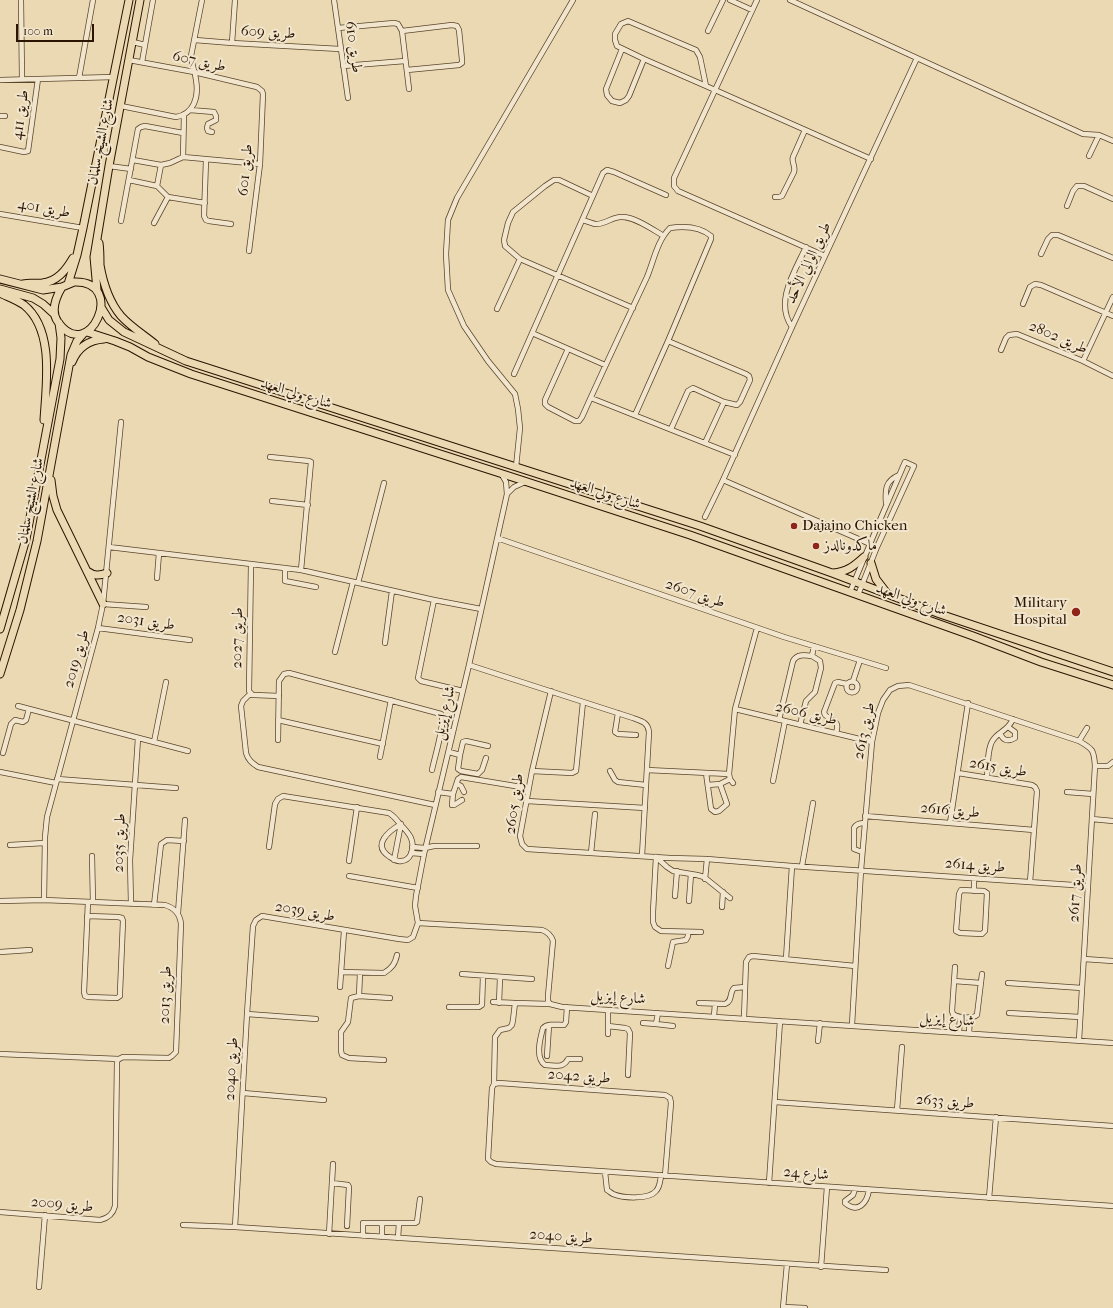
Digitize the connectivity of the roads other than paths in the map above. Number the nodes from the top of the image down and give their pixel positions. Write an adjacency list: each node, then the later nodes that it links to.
1 (21, 0): 34 (street)
2 (93, 0): 33 (street)
3 (128, 0): 32 (main road, شارع الشيخ سلمان)
4 (140, 0): 19 (main road, شارع الشيخ سلمان)
5 (153, 0): 21 (street)
6 (202, 0): 18 (street)
7 (235, 0): 20 (street)
8 (334, 0): 15 (street, طريق 610)
9 (573, 0): 122 (street)
10 (722, 0): 17 (street)
11 (730, 0): 14 (street)
12 (757, 0): 14 (street)
13 (790, 0): 24 (street)
14 (752, 10): 39 (street)
15 (338, 28): 16 (street); 22 (street, طريق 610)
16 (402, 31): 27 (street); 30 (street)
17 (708, 31)
18 (195, 40): 20 (street, طريق 609); 31 (street)
19 (133, 42): 21 (street); 26 (main road, شارع الشيخ سلمان)
20 (232, 43): 22 (street, طريق 609)
21 (145, 45): 28 (street)
22 (340, 49): 29 (street, طريق 610)
23 (622, 49): 25 (street); 25 (street); 37 (street)
24 (917, 58): 48 (street); 53 (street, طريق الوالي الأحد)
25 (644, 59): 37 (street)
26 (129, 60): 28 (street, طريق 607); 42 (main road, شارع الشيخ سلمان)
27 (405, 61): 29 (street); 30 (street)
28 (142, 62): 31 (street, طريق 607)
29 (343, 66): 41 (street, طريق 610)
30 (407, 70): 38 (street)
31 (194, 72): 40 (street, طريق 607); 43 (street)
32 (114, 77): 33 (street, طريق 411); 74 (main road, شارع الشيخ سلمان)
33 (79, 78): 35 (street, طريق 411)
34 (22, 79): 35 (street, طريق 411); 36 (street, طريق 411)
35 (38, 79): 50 (street, طريق 411)
36 (0, 80)
37 (706, 86): 39 (street)
38 (409, 89)
39 (715, 90): 45 (street); 77 (street)
40 (262, 91): 56 (street, طريق 601)
41 (348, 98)
42 (121, 106): 44 (street); 57 (main road, شارع الشيخ سلمان)
43 (190, 110): 44 (street); 46 (street)
44 (184, 115): 47 (street)
45 (805, 130): 53 (street); 65 (street)
46 (212, 132)
47 (183, 133): 52 (street); 54 (street)
48 (1099, 135): 49 (street); 51 (street)
49 (1113, 141)
50 (0, 147)
51 (1089, 156)
52 (183, 157): 55 (street); 58 (street)
53 (871, 159): 81 (street, طريق الوالي الأحد)
54 (133, 160): 58 (street); 59 (street)
55 (206, 160): 56 (street); 67 (street)
56 (260, 164): 79 (street, طريق 601)
57 (109, 166): 59 (street); 75 (main road, شارع الشيخ سلمان)
58 (161, 166): 61 (street)
59 (131, 169): 60 (street)
60 (129, 180): 61 (street); 71 (street)
61 (157, 186): 63 (street)
62 (666, 195): 64 (street)
63 (168, 196): 67 (street); 72 (street)
64 (593, 196): 70 (street); 83 (street)
65 (775, 197)
66 (1113, 199): 68 (street)
67 (205, 203): 73 (street)
68 (1067, 206)
69 (0, 214): 74 (street, طريق 401)
70 (583, 220): 76 (street); 84 (street)
71 (121, 221)
72 (154, 223)
73 (232, 224)
74 (83, 228): 78 (main road, شارع الشيخ سلمان)
75 (98, 231): 89 (main road, شارع الشيخ سلمان); 107 (main road)
76 (662, 235): 94 (street); 104 (street)
77 (806, 247): 81 (street); 100 (street)
78 (79, 248): 86 (main road); 87 (main road, شارع الشيخ سلمان)
79 (249, 251)
80 (1041, 254): 82 (street)
81 (826, 256): 100 (street, طريق الوالي الأحد)
82 (1113, 258)
83 (520, 259): 84 (street); 95 (street)
84 (559, 275): 94 (street); 102 (street)
85 (0, 278): 86 (main road)
86 (23, 284): 87 (main road)
87 (65, 285): 89 (main road); 97 (main road)
88 (0, 289): 97 (main road)
89 (97, 290): 93 (main road)
90 (0, 293): 118 (main road)
91 (1113, 297): 96 (street)
92 (1023, 304): 96 (street)
93 (101, 307): 101 (main road); 107 (main road, شارع ولي العهد)
94 (633, 308): 109 (street)
95 (497, 309)
96 (1106, 313): 98 (street); 108 (street)
97 (54, 314): 99 (main road)
98 (1113, 316)
99 (59, 324): 101 (main road); 118 (main road, شارع الشيخ سلمان)
100 (792, 327): 120 (street, طريق الوالي الأحد)
101 (86, 333): 103 (main road, شارع ولي العهد); 112 (main road, شارع الشيخ سلمان)
102 (532, 333): 105 (street); 110 (street)
103 (115, 341): 112 (main road); 124 (main road, شارع ولي العهد)
104 (668, 341): 114 (street); 115 (street)
105 (568, 349): 109 (street); 113 (street)
106 (1001, 350): 108 (street, طريق 2802)
107 (167, 352): 122 (main road, شارع ولي العهد)
108 (1083, 361): 111 (street, طريق 2802)
109 (605, 365): 113 (street)
110 (514, 374)
111 (1113, 376)
112 (65, 383): 123 (main road, شارع الشيخ سلمان)
113 (591, 398): 115 (street)
114 (724, 402): 117 (street); 119 (street)
115 (635, 415): 117 (street)
116 (121, 422): 135 (street, طريق 2019)
117 (670, 429): 119 (street)
118 (44, 443): 160 (main road, شارع الشيخ سلمان)
119 (705, 443): 120 (street)
120 (735, 455): 126 (street, طريق الوالي الأحد)
121 (270, 457): 131 (street)
122 (516, 467): 125 (main road); 145 (main road, شارع ولي العهد)
123 (50, 471): 143 (main road); 170 (main road, شارع الشيخ سلمان)
124 (501, 474): 125 (main road, شارع ولي العهد); 129 (street, شارع إيزيل)
125 (512, 477): 127 (main road, شارع ولي العهد)
126 (724, 480): 132 (street, طريق الوالي الأحد); 134 (street)
127 (526, 482): 129 (street); 150 (main road, شارع ولي العهد)
128 (384, 483): 147 (street)
129 (507, 494): 133 (street, شارع إيزيل)
130 (272, 501): 131 (street)
131 (308, 505): 142 (street)
132 (705, 516)
133 (497, 538): 157 (street, شارع إيزيل); 159 (street, طريق 2607)
134 (870, 544): 136 (street); 136 (street); 138 (street)
135 (109, 547): 137 (street); 144 (street, طريق 2019)
136 (877, 547): 139 (street)
137 (159, 553): 140 (street); 146 (street)
138 (864, 557): 145 (main road); 150 (street)
139 (871, 563): 148 (street); 152 (main road)
140 (251, 564): 141 (street); 177 (street, طريق 2027)
141 (285, 568): 142 (street); 149 (street)
142 (301, 570): 147 (street)
143 (87, 571): 144 (main road); 155 (main road)
144 (107, 573): 155 (street, طريق 2019)
145 (832, 573): 150 (main road, شارع ولي العهد)
146 (157, 578)
147 (356, 583): 151 (street); 164 (street)
148 (862, 585): 150 (main road); 152 (main road, شارع ولي العهد); 153 (street)
149 (316, 587)
150 (852, 587): 153 (main road, شارع ولي العهد)
151 (392, 591): 154 (street); 162 (street)
152 (888, 594): 169 (main road, شارع ولي العهد)
153 (858, 595): 174 (main road, شارع ولي العهد)
154 (434, 600): 157 (street); 175 (street)
155 (103, 604): 156 (street); 158 (street, طريق 2019)
156 (146, 607)
157 (481, 609): 167 (street, شارع إيزيل)
158 (98, 628): 161 (street, طريق 2031); 189 (street, طريق 2019)
159 (757, 628): 163 (street, طريق 2607); 184 (street)
160 (0, 629)
161 (190, 640)
162 (385, 643)
163 (814, 646): 165 (street); 166 (street, طريق 2607)
164 (334, 652)
165 (812, 656): 188 (street); 191 (street)
166 (860, 660): 168 (street, طريق 2607); 171 (street)
167 (469, 665): 175 (street, شارع إيزيل); 176 (street)
168 (886, 668)
169 (1113, 672)
170 (0, 674)
171 (853, 681): 173 (street); 173 (street)
172 (166, 682): 202 (street)
173 (847, 684): 196 (street)
174 (1113, 685)
175 (463, 691): 195 (street, شارع إيزيل)
176 (551, 691): 180 (street); 217 (street, طريق 2605)
177 (250, 694): 178 (street); 241 (street)
178 (279, 696): 179 (street); 187 (street)
179 (391, 700): 194 (street); 204 (street)
180 (583, 702): 185 (street); 217 (street)
181 (968, 703): 186 (street, طريق 2613); 203 (street, طريق 2613); 221 (street, طريق 2615)
182 (18, 706): 183 (street)
183 (29, 709): 189 (street); 209 (street)
184 (735, 710): 188 (street, طريق 2606); 223 (street)
185 (618, 713): 198 (street); 216 (street)
186 (1012, 719): 192 (street); 201 (street, طريق 2613)
187 (278, 720): 200 (street); 204 (street)
188 (779, 720): 190 (street, طريق 2606)
189 (72, 721): 199 (street); 224 (street, طريق 2019)
190 (785, 721): 191 (street, طريق 2606); 225 (street)
191 (800, 725): 196 (street, طريق 2606)
192 (1008, 727): 197 (street); 197 (street)
193 (1087, 728): 201 (street)
194 (441, 729): 195 (street); 215 (street)
195 (454, 732): 208 (street, شارع إيزيل)
196 (836, 733): 203 (street, طريق 2606)
197 (1000, 733): 222 (street)
198 (636, 735)
199 (138, 738): 202 (street); 226 (street, طريق 2035)
200 (278, 740)
201 (1079, 741): 206 (street, طريق 2613)
202 (154, 742): 207 (street)
203 (872, 742): 245 (street, طريق 2613)
204 (383, 744): 211 (street)
205 (488, 746): 210 (street)
206 (1090, 747): 214 (street, طريق 2617)
207 (188, 751)
208 (448, 752): 210 (street); 233 (street, شارع إيزيل)
209 (3, 753)
210 (460, 755): 212 (street)
211 (380, 757)
212 (486, 758)
213 (1113, 762): 214 (street)
214 (1095, 766): 237 (street, طريق 2617)
215 (432, 770)
216 (647, 770): 220 (street); 229 (street)
217 (532, 771): 239 (street, طريق 2605)
218 (610, 771): 229 (street)
219 (0, 772): 224 (street)
220 (706, 773): 223 (street); 230 (street)
221 (958, 773): 222 (street, طريق 2615); 250 (street, طريق 2615)
222 (987, 778): 252 (street, طريق 2615)
223 (731, 779): 228 (street)
224 (56, 781): 226 (street); 254 (street, طريق 2019)
225 (773, 781)
226 (135, 784): 232 (street); 289 (street, طريق 2035)
227 (457, 784): 231 (street); 234 (street); 236 (street)
228 (720, 784): 230 (street); 230 (street)
229 (646, 785): 243 (street)
230 (708, 785)
231 (521, 787)
232 (176, 788)
233 (438, 792): 236 (street); 241 (street, شارع إيزيل)
234 (464, 792)
235 (1067, 792): 237 (street)
236 (453, 794): 238 (street)
237 (1093, 794): 246 (street, طريق 2617)
238 (462, 800)
239 (527, 800): 243 (street); 262 (street, طريق 2605)
240 (813, 802): 271 (street)
241 (435, 805): 259 (street, شارع إيزيل)
242 (357, 807): 251 (street); 257 (street); 269 (street)
243 (644, 808): 265 (street)
244 (595, 814): 262 (street)
245 (865, 816): 249 (street, طريق 2613); 250 (street, طريق 2616)
246 (1092, 819): 248 (street); 279 (street, طريق 2617)
247 (185, 820): 253 (street, طريق 2013)
248 (1113, 821)
249 (864, 823): 260 (street, طريق 2613); 260 (street)
250 (950, 823): 252 (street, طريق 2616)
251 (400, 824): 258 (street); 268 (street); 268 (street)
252 (1034, 830): 278 (street, طريق 2615)
253 (184, 841): 290 (street); 292 (street, طريق 2013)
254 (44, 843): 255 (street); 285 (street, طريق 2019)
255 (10, 845)
256 (478, 846): 259 (street)
257 (269, 847)
258 (412, 847): 259 (street); 261 (street)
259 (425, 848): 263 (street, شارع إيزيل)
260 (862, 852): 272 (street, طريق 2613)
261 (411, 853): 263 (street); 268 (street)
262 (591, 853): 265 (street, طريق 2605)
263 (424, 854): 280 (street, شارع إيزيل)
264 (92, 856): 288 (street)
265 (642, 856): 266 (street, طريق 2605)
266 (656, 857): 267 (street, طريق 2605); 273 (street); 297 (street)
267 (707, 859): 270 (street, طريق 2605); 277 (street)
268 (394, 860)
269 (349, 861)
270 (792, 866): 271 (street); 303 (street)
271 (802, 866): 272 (street)
272 (861, 870): 276 (street, طريق 2614); 307 (street, طريق 2613)
273 (677, 871): 274 (street); 283 (street)
274 (691, 874): 277 (street); 287 (street)
275 (349, 876): 280 (street)
276 (974, 878): 278 (street, طريق 2614); 281 (street)
277 (705, 879): 282 (street)
278 (1030, 882): 279 (street, طريق 2614)
279 (1088, 886): 304 (street, طريق 2617)
280 (418, 888): 295 (street, شارع إيزيل)
281 (974, 891): 281 (street)
282 (723, 892): 284 (street); 291 (street)
283 (675, 896)
284 (730, 898)
285 (44, 900): 286 (street); 288 (street)
286 (0, 901)
287 (689, 901)
288 (90, 902): 289 (street); 293 (street)
289 (131, 904): 290 (street)
290 (154, 905): 292 (street)
291 (722, 907)
292 (178, 913): 359 (street, طريق 2013)
293 (87, 916): 293 (street)
294 (262, 916): 296 (street, طريق 2039); 334 (street, طريق 2040)
295 (418, 923): 299 (street, شارع إيزيل); 328 (street)
296 (344, 931): 299 (street, طريق 2039); 309 (street, طريق 2039)
297 (688, 932): 298 (street); 306 (street)
298 (701, 932)
299 (413, 937)
300 (30, 950): 301 (street)
301 (0, 952)
302 (397, 955): 310 (street)
303 (786, 959): 307 (street); 320 (street)
304 (1084, 959): 305 (street); 321 (street, طريق 2617)
305 (1113, 961)
306 (668, 966)
307 (855, 966): 347 (street, طريق 2613)
308 (955, 967): 316 (street)
309 (341, 972): 310 (street); 319 (street, طريق 2039)
310 (360, 973): 322 (street)
311 (462, 974): 313 (street)
312 (982, 974): 317 (street)
313 (483, 976): 314 (street); 330 (street)
314 (500, 978): 315 (street); 325 (street)
315 (532, 979)
316 (954, 981): 317 (street); 337 (street)
317 (981, 983): 338 (street)
318 (1008, 983): 321 (street)
319 (340, 987)
320 (745, 987): 329 (street); 339 (street)
321 (1082, 988): 340 (street, طريق 2617)
322 (359, 996): 323 (street); 361 (street)
323 (390, 998)
324 (493, 1002): 325 (street, شارع إيزيل)
325 (499, 1003): 326 (street, شارع إيزيل)
326 (515, 1003): 328 (street, شارع إيزيل); 363 (street)
327 (699, 1003): 329 (street)
328 (550, 1004): 331 (street, شارع إيزيل)
329 (715, 1004): 336 (street)
330 (449, 1007)
331 (567, 1007): 332 (street, شارع إيزيل); 346 (street)
332 (608, 1010): 333 (street, شارع إيزيل); 348 (street)
333 (658, 1013): 336 (street, شارع إيزيل); 345 (street)
334 (247, 1014): 341 (street); 364 (street, طريق 2040)
335 (1009, 1014): 340 (street)
336 (714, 1016): 339 (street, شارع إيزيل)
337 (960, 1016): 338 (street); 350 (street)
338 (970, 1017): 351 (street)
339 (744, 1018): 342 (street, شارع إيزيل)
340 (1080, 1018): 353 (street, طريق 2617)
341 (316, 1019)
342 (780, 1020): 344 (street, شارع إيزيل); 366 (street)
343 (643, 1023): 345 (street)
344 (820, 1023): 347 (street, شارع إيزيل); 354 (street)
345 (656, 1024): 349 (street)
346 (549, 1025): 358 (street); 360 (street)
347 (852, 1025): 350 (street, شارع إيزيل)
348 (608, 1026): 352 (street); 362 (street)
349 (673, 1026)
350 (959, 1032): 351 (street, شارع إيزيل)
351 (969, 1033): 353 (street, شارع إيزيل)
352 (608, 1034)
353 (1079, 1040): 355 (street, شارع إيزيل)
354 (818, 1041)
355 (1113, 1043)
356 (902, 1047): 367 (street)
357 (0, 1054): 359 (street)
358 (547, 1056)
359 (119, 1059): 382 (street, طريق 2009)
360 (580, 1059)
361 (384, 1060)
362 (628, 1075)
363 (494, 1084): 371 (street, شارع 24); 372 (street, طريق 2042)
364 (243, 1093): 365 (street); 387 (street, طريق 2040)
365 (324, 1100)
366 (775, 1102): 367 (street, طريق 2633); 374 (street)
367 (897, 1110): 368 (street, طريق 2633)
368 (996, 1117): 369 (street, طريق 2633); 378 (street)
369 (1113, 1126)
370 (333, 1164): 373 (street)
371 (605, 1172): 372 (street, شارع 24); 372 (street, طريق 2042)
372 (663, 1176): 374 (street, شارع 24)
373 (332, 1183): 386 (street); 388 (street)
374 (769, 1183): 375 (street, شارع 24)
375 (827, 1187): 376 (street, شارع 24); 393 (street)
376 (855, 1189): 377 (street, شارع 24); 377 (street)
377 (869, 1190): 378 (street, شارع 24)
378 (989, 1198): 380 (street, شارع 24)
379 (420, 1199): 384 (street)
380 (1113, 1206)
381 (0, 1212): 382 (street, طريق 2009)
382 (45, 1215): 395 (street)
383 (382, 1223): 384 (street); 389 (street); 390 (street)
384 (399, 1223): 391 (street)
385 (183, 1224): 387 (street, طريق 2040)
386 (347, 1226)
387 (235, 1227): 388 (street, طريق 2040)
388 (329, 1234): 389 (street, طريق 2040)
389 (363, 1236): 390 (street, طريق 2040)
390 (382, 1237): 391 (street, طريق 2040)
391 (398, 1238): 392 (street, طريق 2040)
392 (787, 1264): 393 (street, طريق 2040); 396 (street)
393 (822, 1266): 394 (street, طريق 2040)
394 (886, 1270)
395 (39, 1287)
396 (784, 1307): 397 (street)
397 (805, 1308)

